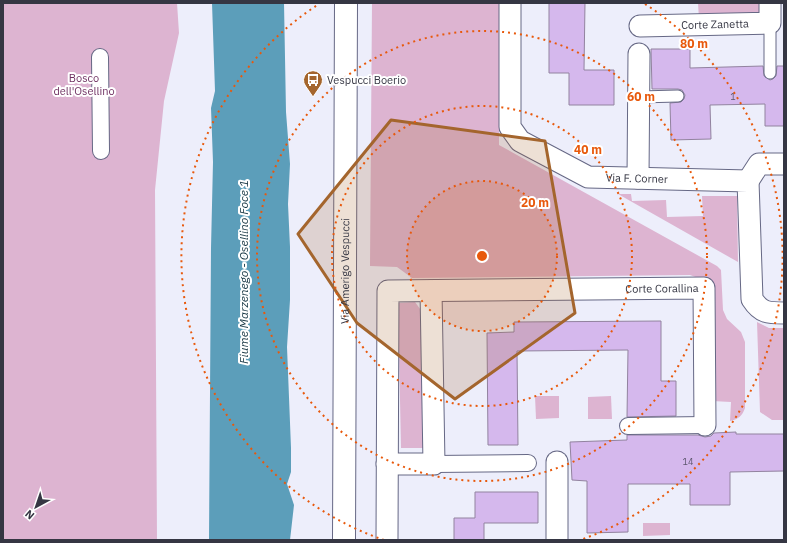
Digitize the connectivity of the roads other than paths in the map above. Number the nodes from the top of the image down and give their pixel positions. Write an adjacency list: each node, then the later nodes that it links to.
1 (346, 3): 22 (main road, Via Amerigo Vespucci)
2 (510, 3): 12 (street, Via F. Corner)
3 (775, 17): 4 (street, Corte Zanetta); 7 (lane)
4 (640, 26)
5 (639, 54): 9 (street)
6 (100, 57): 10 (street)
7 (770, 73)
8 (678, 96): 9 (lane)
9 (639, 97): 12 (street)
10 (100, 152)
11 (784, 164): 13 (street)
12 (638, 178): 13 (street, Via F. Corner)
13 (748, 181): 15 (street)
14 (431, 291): 16 (street, Corte Corallina); 20 (street, Corte Corallina); 21 (street)
15 (784, 313)
16 (705, 425): 17 (street, Corte Corallina)
17 (628, 426)
18 (557, 462): 24 (street)
19 (528, 463): 21 (street)
20 (388, 464): 21 (street); 23 (street)
21 (434, 464)
22 (344, 540)
23 (387, 540)
24 (557, 540)

